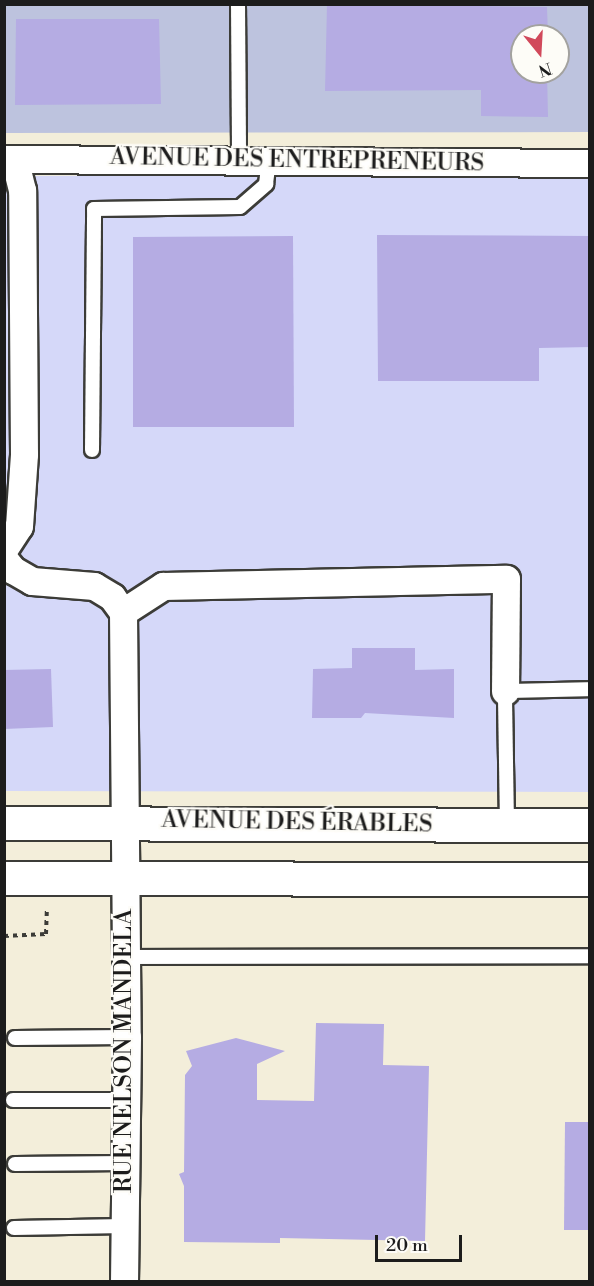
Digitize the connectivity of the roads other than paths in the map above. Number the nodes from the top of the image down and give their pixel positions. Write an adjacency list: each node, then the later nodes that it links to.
1 (238, 4): 3 (lane)
2 (9, 159): 3 (street, AVENUE DES ENTREPRENEURS); 7 (street)
3 (239, 160): 4 (street, AVENUE DES ENTREPRENEURS)
4 (269, 160): 5 (street, AVENUE DES ENTREPRENEURS); 6 (lane)
5 (590, 163)
6 (92, 450)
7 (4, 549)
8 (4, 559): 9 (street)
9 (123, 612): 11 (street); 12 (street, RUE NELSON MANDELA)
10 (590, 689): 11 (lane)
11 (506, 691): 14 (lane)
12 (122, 821): 13 (main road, AVENUE DES ÉRABLES); 14 (main road, AVENUE DES ÉRABLES); 17 (street, RUE NELSON MANDELA)
13 (4, 823)
14 (507, 825): 15 (main road, AVENUE DES ÉRABLES)
15 (590, 825)
16 (4, 878): 17 (main road)
17 (124, 878): 18 (main road); 20 (street, RUE NELSON MANDELA)
18 (590, 879)
19 (590, 956): 20 (lane)
20 (126, 957): 21 (street, RUE NELSON MANDELA)
21 (127, 1037): 22 (lane); 24 (street, RUE NELSON MANDELA)
22 (15, 1038)
23 (13, 1100): 24 (lane)
24 (125, 1100): 25 (street, RUE NELSON MANDELA)
25 (126, 1163): 26 (lane); 27 (street, RUE NELSON MANDELA)
26 (15, 1164)
27 (125, 1226): 28 (lane); 29 (street, RUE NELSON MANDELA)
28 (14, 1228)
29 (124, 1281)

